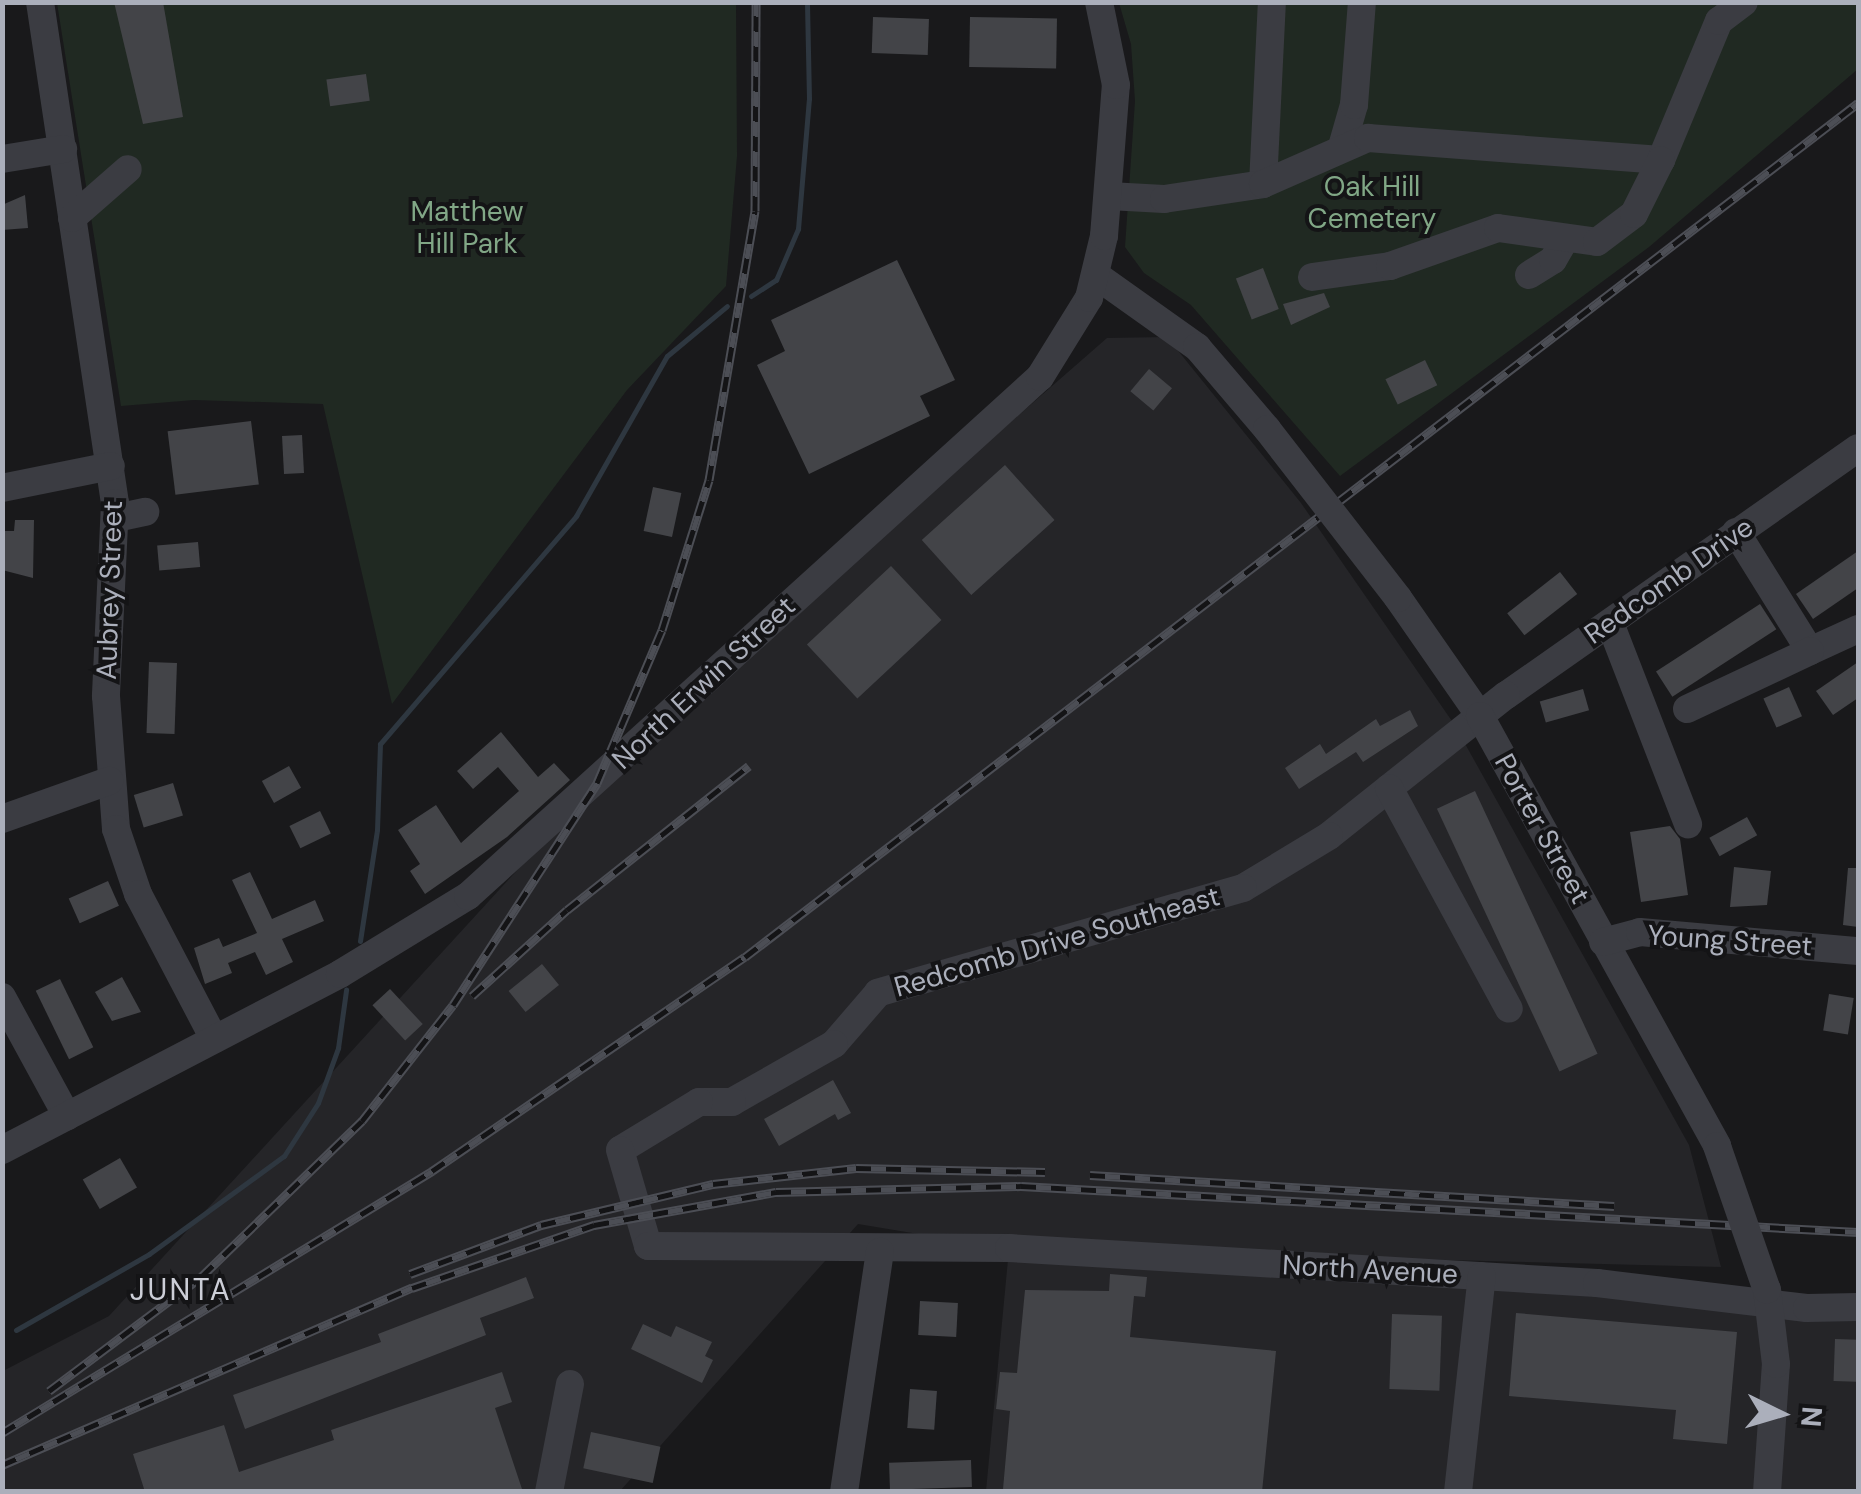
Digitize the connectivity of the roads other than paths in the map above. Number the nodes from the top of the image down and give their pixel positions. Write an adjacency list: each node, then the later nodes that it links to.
1 (40, 2): 8 (street, Aubrey Street)
2 (1100, 2): 13 (street, North Erwin Street)
3 (1272, 2): 12 (street)
4 (1362, 2): 7 (street)
5 (1744, 2): 6 (street)
6 (1721, 12): 10 (street)
7 (1344, 143): 10 (street); 12 (street)
8 (63, 149): 9 (street); 14 (street, Aubrey Street)
9 (2, 160)
10 (1661, 160): 15 (street)
11 (128, 168): 14 (street)
12 (1264, 184): 13 (street)
13 (1109, 196): 17 (street, North Erwin Street)
14 (72, 218): 20 (street, Aubrey Street)
15 (1564, 241): 16 (street); 18 (street)
16 (1529, 274)
17 (1096, 276): 29 (street, Porter Street, bridge); 38 (street, North Erwin Street)
18 (1312, 277)
19 (1858, 448): 24 (street, Redcomb Drive)
20 (111, 466): 21 (street); 23 (street, Aubrey Street)
21 (2, 488)
22 (145, 512): 23 (street)
23 (116, 518): 30 (street, Aubrey Street)
24 (1736, 532): 25 (street, Redcomb Drive); 27 (street)
25 (1610, 623): 29 (street, Redcomb Drive); 33 (street)
26 (1858, 629): 27 (street)
27 (1810, 651): 28 (street)
28 (1687, 709)
29 (1480, 716): 31 (street, Redcomb Drive Southeast); 34 (street, Porter Street)
30 (109, 781): 32 (street); 38 (street, Aubrey Street)
31 (1390, 788): 37 (street); 41 (street, Redcomb Drive Southeast)
32 (2, 819)
33 (1688, 824)
34 (1603, 942): 35 (street, Young Street); 44 (street, Porter Street, bridge)
35 (1858, 952)
36 (2, 997): 39 (street)
37 (1508, 1009)
38 (214, 1039): 39 (street, North Erwin Street)
39 (67, 1116): 40 (street, North Erwin Street)
40 (2, 1150)
41 (648, 1246): 42 (street, North Avenue)
42 (880, 1252): 43 (street, North Avenue); 48 (street)
43 (1482, 1276): 44 (street, North Avenue); 49 (street)
44 (1768, 1297): 45 (street, North Avenue); 50 (street, Porter Street)
45 (1858, 1308)
46 (570, 1384): 47 (street)
47 (549, 1492)
48 (844, 1492)
49 (1458, 1492)
50 (1766, 1492)

